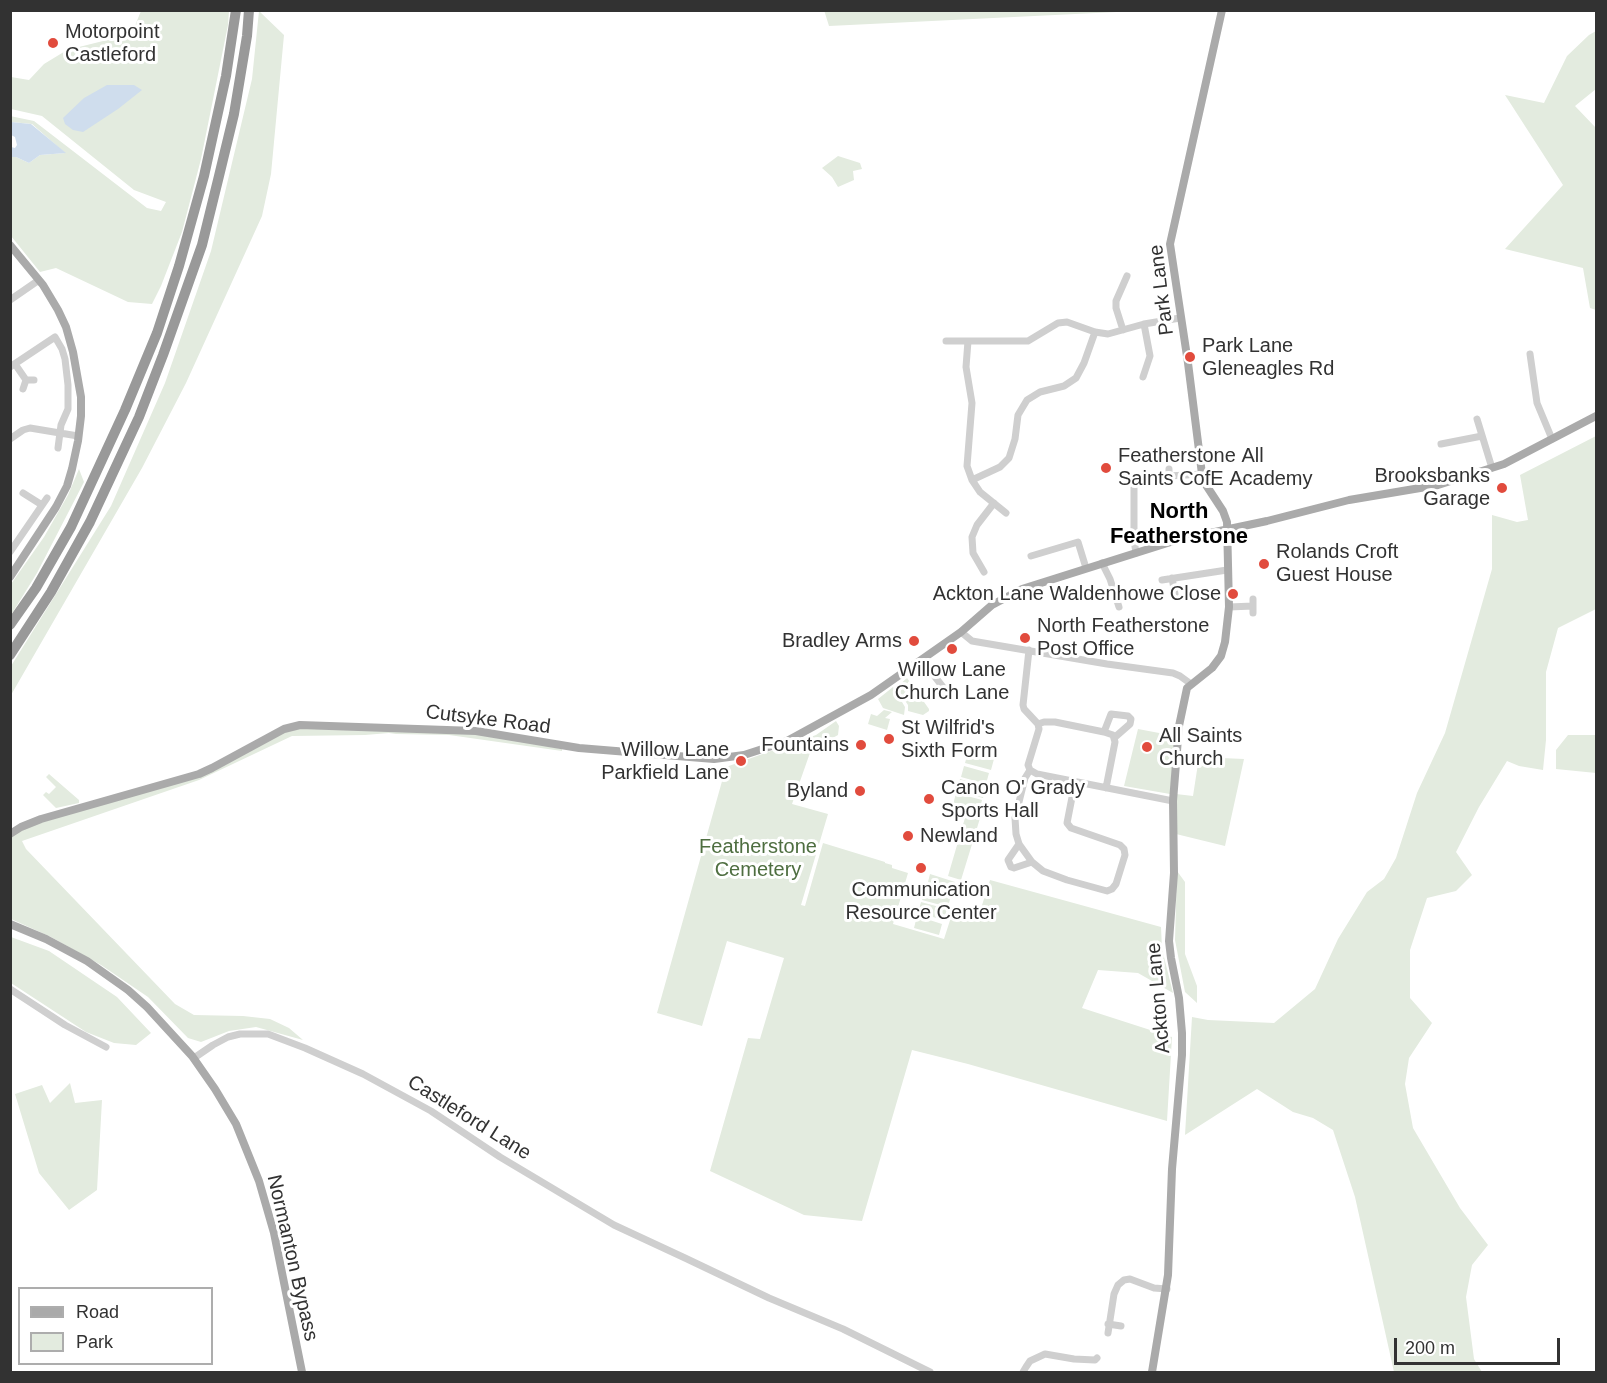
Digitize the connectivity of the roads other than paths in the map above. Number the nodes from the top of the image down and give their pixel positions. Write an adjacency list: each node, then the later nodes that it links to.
1 (236, 10): 52 (highway)
2 (249, 10): 55 (highway)
3 (1222, 10): 10 (main road, Park Lane)
4 (10, 245): 6 (main road)
5 (1127, 276): 7 (street)
6 (39, 280): 9 (street); 23 (main road)
7 (1123, 285): 8 (street); 12 (street)
8 (1131, 289)
9 (10, 300)
10 (1180, 318): 11 (street); 31 (main road, Park Lane)
11 (1144, 324): 12 (street); 18 (street)
12 (1123, 330): 13 (street)
13 (1095, 332): 15 (street); 32 (street)
14 (946, 341): 15 (street)
15 (968, 341): 32 (street)
16 (1530, 354): 25 (street)
17 (13, 365): 19 (street); 22 (street)
18 (1143, 377)
19 (23, 389)
20 (1596, 416): 25 (main road, Cutsyke Road)
21 (1477, 419): 24 (street)
22 (59, 433): 23 (street); 26 (street); 28 (street)
23 (78, 436): 45 (main road)
24 (1482, 436): 27 (street); 29 (street)
25 (1552, 439): 29 (main road, Cutsyke Road)
26 (12, 442)
27 (1442, 444)
28 (58, 448)
29 (1492, 468): 37 (main road, Cutsyke Road)
30 (1169, 469): 31 (street)
31 (1202, 474): 37 (main road, Park Lane)
32 (972, 480): 35 (street)
33 (1134, 488): 39 (street)
34 (24, 493): 38 (street)
35 (994, 503): 36 (street); 43 (street)
36 (1006, 513)
37 (1228, 528): 39 (main road, Cutsyke Road); 44 (main road)
38 (10, 552)
39 (1136, 552): 41 (main road, Cutsyke Road)
40 (1030, 556): 42 (street)
41 (1102, 563): 42 (main road, Cutsyke Road); 50 (street)
42 (1086, 568): 53 (main road, Cutsyke Road)
43 (973, 570)
44 (1227, 570): 46 (street); 51 (main road)
45 (10, 577)
46 (1172, 578): 47 (street); 48 (street)
47 (1162, 580)
48 (1175, 594)
49 (1253, 606): 51 (street)
50 (1119, 607)
51 (1229, 607): 57 (main road)
52 (10, 625)
53 (961, 632): 54 (street); 56 (main road, Cutsyke Road)
54 (1029, 650): 57 (street); 59 (street)
55 (10, 655)
56 (922, 660): 58 (street); 66 (main road, Cutsyke Road)
57 (1191, 684): 65 (main road, Ackton Lane)
58 (946, 691)
59 (1038, 724): 60 (street); 62 (street)
60 (1104, 732): 61 (street); 61 (street)
61 (1114, 738): 64 (street)
62 (1030, 770): 63 (street); 67 (street)
63 (1075, 782): 64 (street); 68 (street)
64 (1106, 788): 65 (street)
65 (1173, 801): 73 (main road, Ackton Lane)
66 (10, 834)
67 (1019, 844): 68 (street); 68 (street)
68 (1032, 862)
69 (10, 924): 72 (main road)
70 (10, 989): 71 (street)
71 (106, 1047)
72 (194, 1058): 78 (main road, Normanton Bypass); 79 (street, Castleford Lane)
73 (1167, 1289): 74 (street); 81 (main road, Ackton Lane)
74 (1108, 1324): 75 (street); 76 (street)
75 (1120, 1326)
76 (1108, 1333)
77 (1097, 1358): 80 (street)
78 (302, 1372)
79 (930, 1372)
80 (1023, 1372)
81 (1152, 1372)

